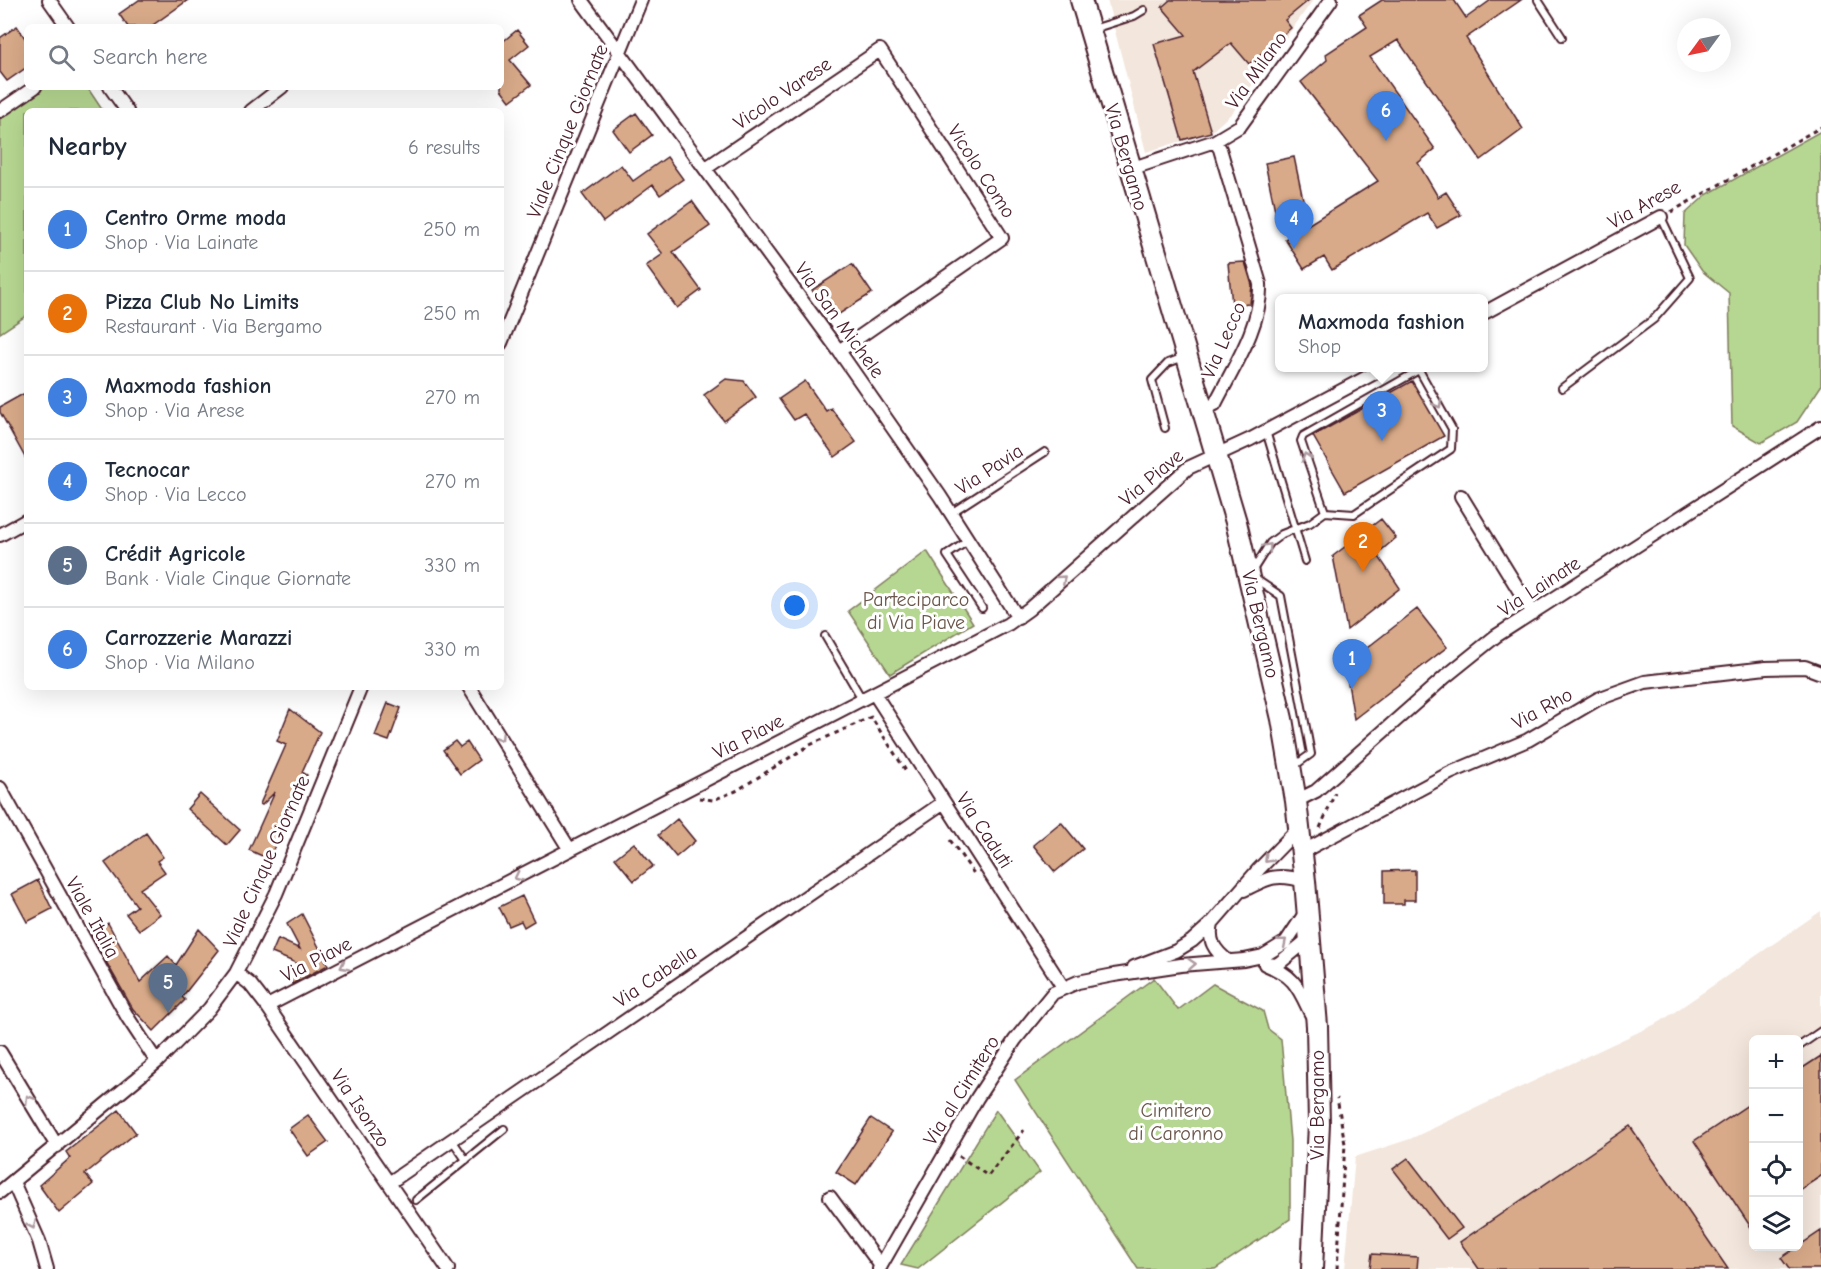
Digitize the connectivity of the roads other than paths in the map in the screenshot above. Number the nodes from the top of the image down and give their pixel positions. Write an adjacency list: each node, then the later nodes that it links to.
1 (581, 0): 12 (street, Via San Michele)
2 (641, 0): 12 (street, Viale Cinque Giornate)
3 (1081, 0): 9 (main road, Via Bergamo)
4 (1331, 0): 19 (street, Via Milano)
5 (1538, 0): 10 (lane)
6 (52, 1): 8 (street)
7 (1144, 10): 9 (lane)
8 (66, 24)
9 (1090, 30): 21 (main road, Via Bergamo)
10 (1562, 37)
11 (880, 50): 20 (street, Vicolo Varese); 25 (street, Vicolo Como)
12 (620, 53): 20 (street, Via San Michele); 24 (street, Viale Cinque Giornate)
13 (31, 90): 18 (street)
14 (112, 90): 16 (street)
15 (278, 90): 17 (street)
16 (125, 108)
17 (255, 108)
18 (0, 111)
19 (1215, 141): 21 (street, Via Milano); 31 (street, Via Lecco)
20 (705, 168): 25 (street, Via San Michele)
21 (1130, 169): 26 (main road, Via Bergamo)
22 (1661, 217): 23 (street, Via Arese); 30 (lane)
23 (1488, 311)
24 (504, 336)
25 (839, 351): 39 (street, Via San Michele)
26 (1186, 356): 31 (main road, Via Bergamo); 33 (lane)
27 (1376, 372): 34 (street)
28 (1415, 372): 38 (lane, one-way to 28)
29 (1420, 372): 38 (lane, one-way to 38)
30 (1562, 388)
31 (1203, 410): 36 (main road, Via Bergamo)
32 (1821, 427): 47 (street, Via Lainate)
33 (1165, 428)
34 (1266, 431): 36 (street); 41 (lane)
35 (1045, 452): 39 (lane, Via Pavia)
36 (1216, 453): 45 (main road, Via Bergamo); 48 (street, Via Piave, one-way to 36)
37 (1461, 496): 47 (street)
38 (1325, 512): 41 (lane)
39 (951, 513): 43 (street, Via San Michele)
40 (24, 522): 42 (street)
41 (1295, 529): 44 (lane); 45 (lane, one-way to 41)
42 (0, 535)
43 (969, 540): 46 (lane); 48 (street, Via San Michele)
44 (1305, 561)
45 (1250, 575): 56 (main road, Via Bergamo)
46 (982, 608)
47 (1533, 613): 56 (street, Via Lainate)
48 (1018, 618): 53 (street, Via Piave)
49 (825, 636): 54 (lane)
50 (1821, 673): 59 (street, Via Rho)
51 (360, 690): 69 (street, Viale Cinque Giornate)
52 (471, 690): 60 (street, one-way to 60)
53 (874, 693): 54 (street, Via Piave); 57 (street, Via Caduti)
54 (862, 699): 60 (street, Via Piave)
55 (0, 788): 77 (street, Viale Italia)
56 (1296, 801): 58 (main road, Via Bergamo)
57 (944, 802): 71 (street, Via Caduti); 79 (street, Via Cabella)
58 (1299, 828): 59 (main road, Via Bergamo); 62 (street, one-way to 62)
59 (1310, 848): 61 (main road, Via Bergamo)
60 (570, 850): 72 (street, Via Piave, one-way to 72)
61 (1305, 881): 62 (street); 63 (main road, Via Bergamo)
62 (1240, 892): 64 (street)
63 (1308, 906): 65 (main road, Via Bergamo); 66 (street, one-way to 63)
64 (1212, 924): 67 (street); 70 (street)
65 (1311, 937): 68 (street); 73 (main road, Via Bergamo)
66 (1244, 960): 67 (street); 68 (street)
67 (1228, 961): 70 (street, one-way to 67)
68 (1265, 964): 73 (street)
69 (236, 973): 72 (street, Via Isonzo); 77 (street, Viale Cinque Giornate)
70 (1114, 975): 71 (street, Via al Cimitero)
71 (1063, 987): 87 (street, Via al Cimitero)
72 (267, 1006): 83 (street, Via Isonzo)
73 (1317, 1026): 90 (main road, Via Bergamo)
74 (1821, 1031): 75 (lane)
75 (1803, 1044)
76 (0, 1052): 80 (street, one-way to 76)
77 (157, 1062): 80 (street, Viale Cinque Giornate)
78 (504, 1129): 81 (lane)
79 (452, 1140): 81 (lane); 83 (street, Via Cabella)
80 (57, 1146): 82 (street, Viale Cinque Giornate)
81 (466, 1160): 86 (lane)
82 (13, 1182): 84 (street, Viale Cinque Giornate); 88 (street, one-way to 88)
83 (389, 1183): 89 (street, Via Isonzo)
84 (0, 1192)
85 (830, 1197): 87 (street)
86 (416, 1200)
87 (880, 1268)
88 (47, 1269)
89 (448, 1269)
90 (1312, 1269)

